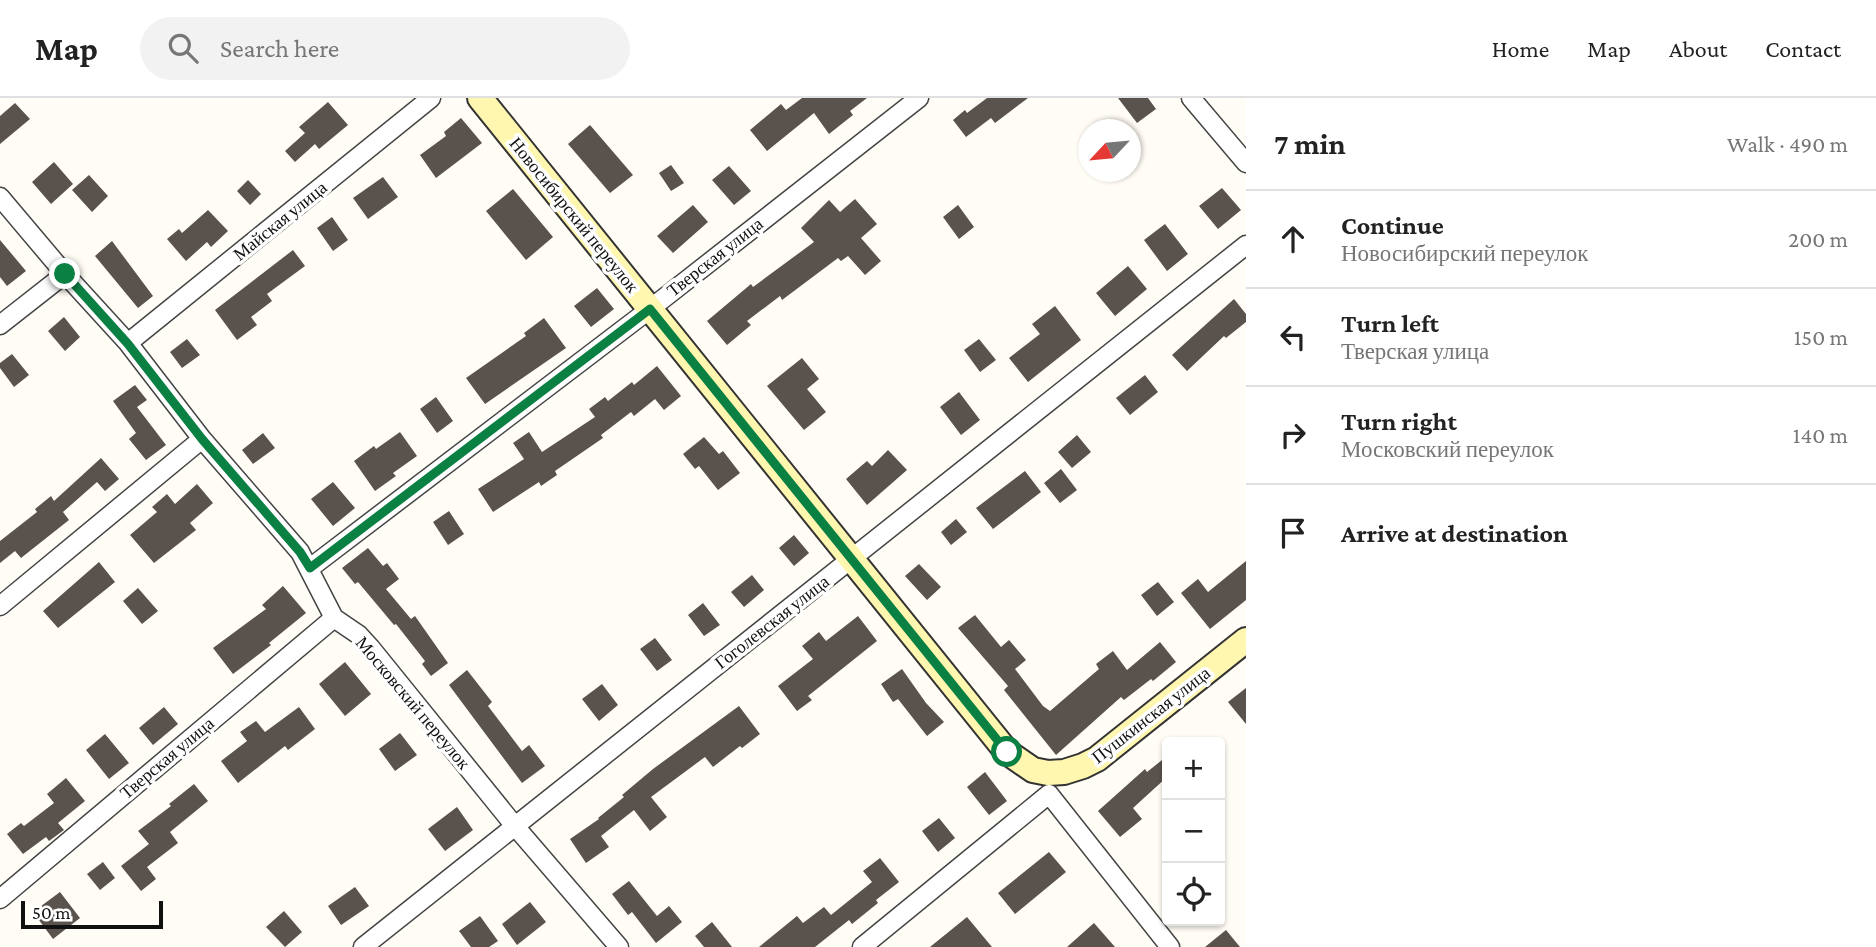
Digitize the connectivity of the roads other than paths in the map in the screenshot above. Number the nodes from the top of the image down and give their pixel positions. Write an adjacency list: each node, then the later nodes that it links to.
1 (431, 98): 11 (street, Майская улица)
2 (480, 98): 9 (street, Новосибирский переулок)
3 (919, 98): 9 (street, Тверская улица)
4 (1191, 98): 5 (street)
5 (1246, 163)
6 (0, 197): 8 (street, Московский переулок)
7 (1246, 245): 13 (street, Гоголевская улица)
8 (65, 274): 10 (street); 11 (street, Московский переулок)
9 (650, 309): 13 (street, Новосибирский переулок); 14 (street, Тверская улица)
10 (0, 325)
11 (128, 344): 12 (street, Московский переулок)
12 (202, 439): 14 (street, Московский переулок); 15 (street)
13 (852, 559): 18 (street, Новосибирский переулок); 19 (street, Гоголевская улица)
14 (310, 568): 16 (street, Московский переулок)
15 (0, 606)
16 (334, 618): 19 (street, Московский переулок); 20 (street, Тверская улица)
17 (1246, 640): 18 (street, Пушкинская улица)
18 (1049, 784): 23 (street, Пушкинская улица); 24 (street, Новосибирский переулок)
19 (514, 825): 21 (street, Гоголевская улица); 22 (street, Московский переулок)
20 (0, 899)
21 (363, 947)
22 (619, 947)
23 (862, 947)
24 (1170, 947)

